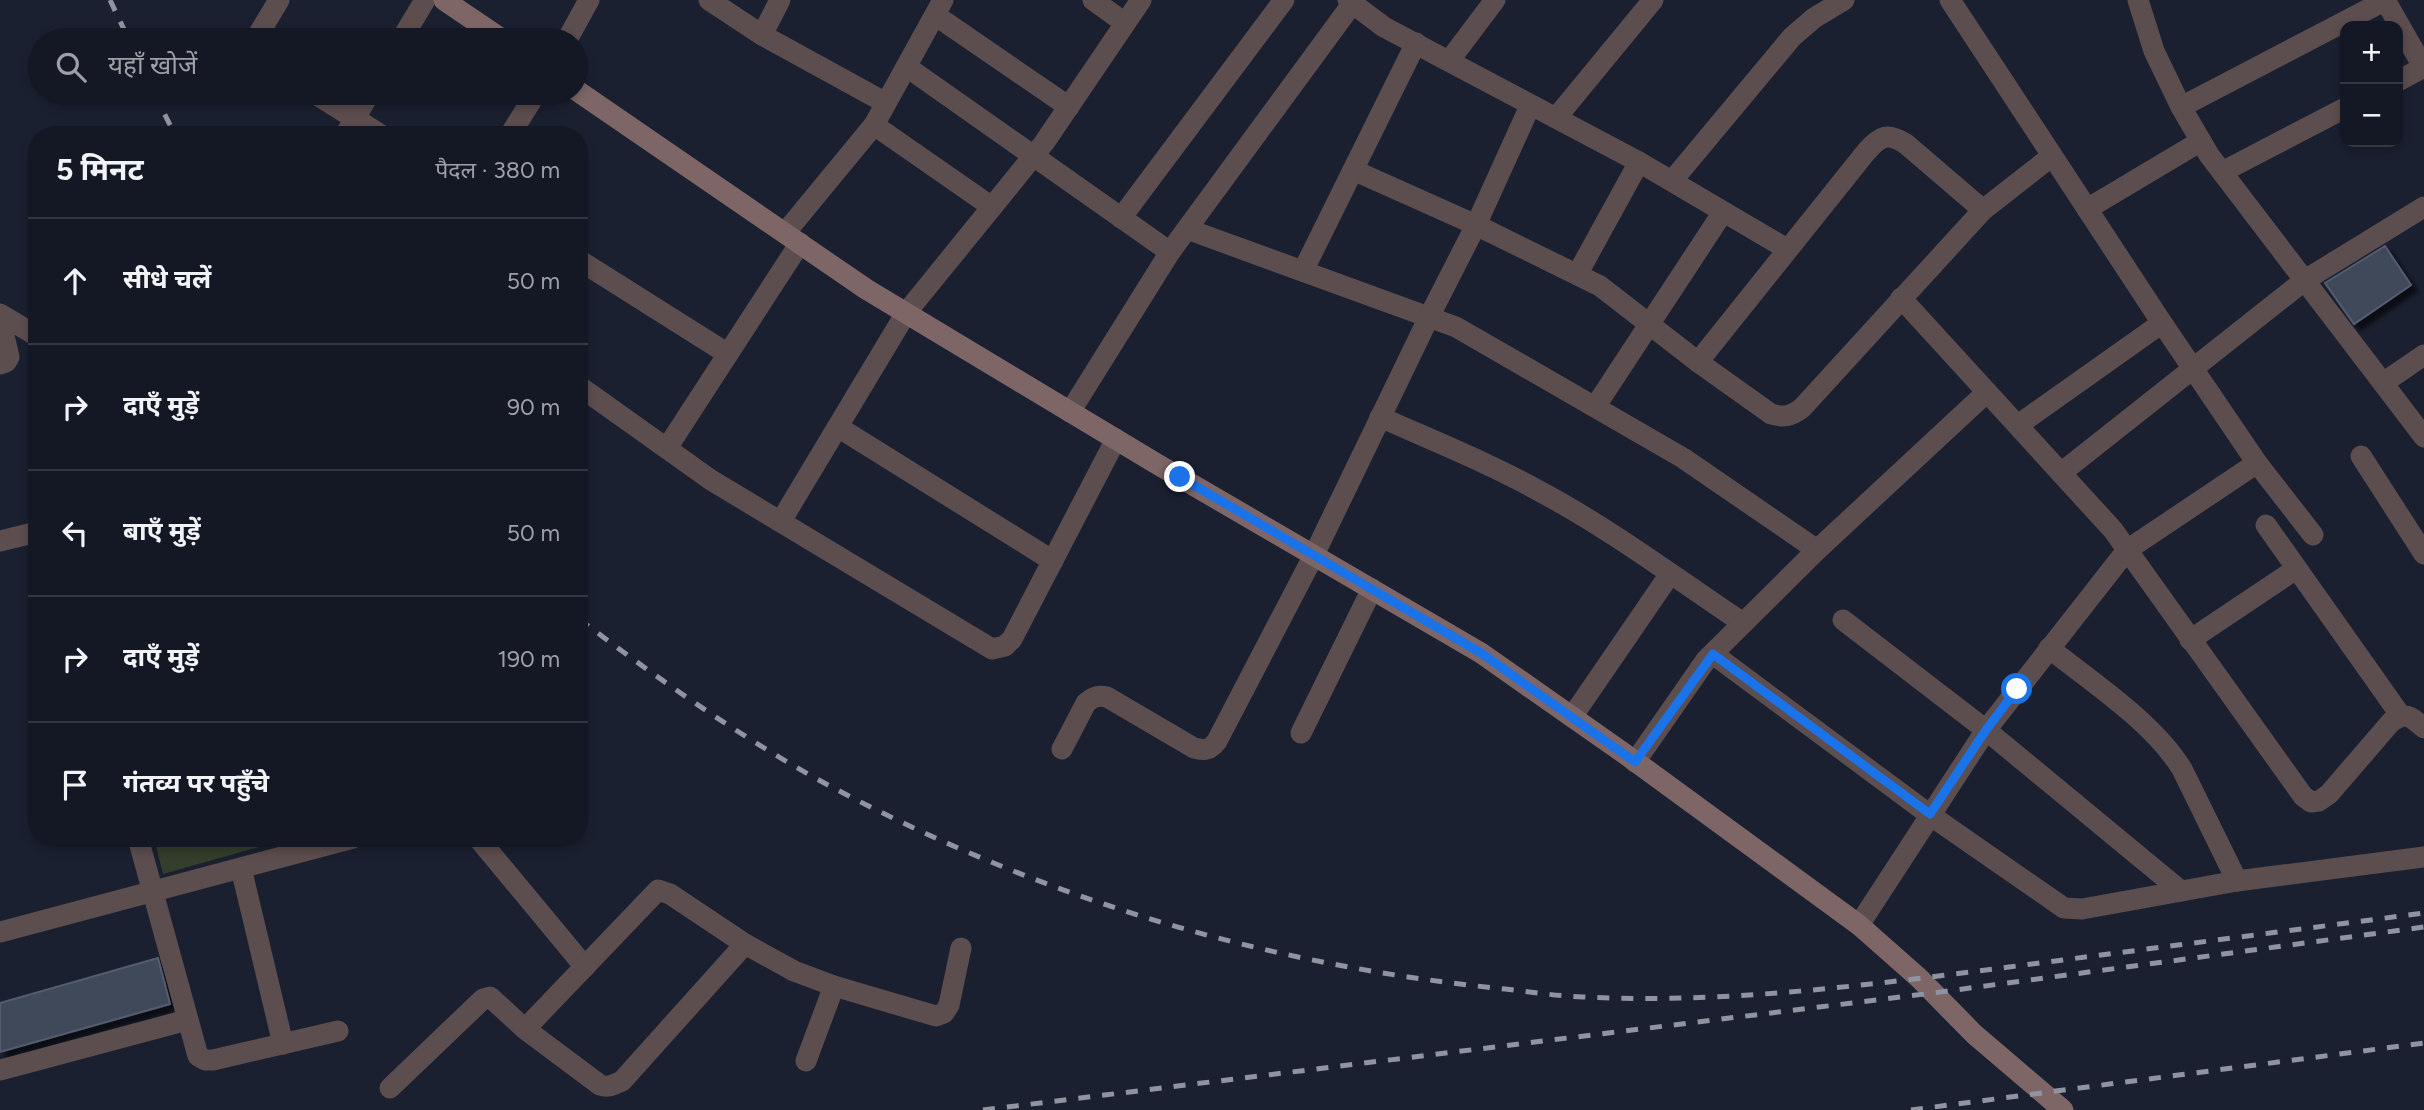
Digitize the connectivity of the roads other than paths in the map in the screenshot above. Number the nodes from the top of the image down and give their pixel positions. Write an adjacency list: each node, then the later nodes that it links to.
1 (279, 0): 19 (street)
2 (425, 0): 20 (street)
3 (444, 0): 21 (street)
4 (589, 0): 22 (street)
5 (709, 0): 23 (street)
6 (780, 0): 23 (street)
7 (1093, 0): 18 (street)
8 (1141, 0): 18 (street)
9 (1283, 0): 55 (street)
10 (1495, 0): 25 (street)
11 (1653, 0): 38 (street)
12 (1844, 0): 49 (street)
13 (1950, 0): 45 (street)
14 (2138, 0): 36 (street)
15 (2385, 0): 27 (street); 36 (street)
16 (1352, 1): 24 (street); 57 (street)
17 (939, 7): 26 (street); 35 (street)
18 (1125, 23): 35 (street)
19 (262, 28)
20 (408, 28)
21 (485, 28)
22 (574, 28)
23 (762, 35): 30 (street)
24 (1416, 43): 25 (street); 47 (street)
25 (1449, 61): 34 (street)
26 (907, 67): 30 (street); 44 (street)
27 (2424, 67): 28 (street)
28 (2403, 78)
29 (588, 98): 58 (street)
30 (886, 103): 39 (street)
31 (327, 105): 40 (street)
32 (363, 105): 41 (street)
33 (528, 105): 42 (street)
34 (1530, 106): 38 (street); 56 (street)
35 (1069, 107): 44 (street)
36 (2181, 107): 43 (street)
37 (2340, 111): 48 (street)
38 (1556, 118): 46 (street)
39 (874, 125): 50 (street); 58 (street)
40 (349, 126)
41 (351, 126)
42 (515, 126)
43 (2201, 141): 48 (street); 52 (street)
44 (1033, 156): 50 (street); 55 (street)
45 (2052, 156): 52 (street); 53 (street)
46 (1639, 162): 49 (street); 63 (street)
47 (1353, 170): 56 (street); 62 (street)
48 (2222, 172): 64 (street)
49 (1672, 181): 54 (street)
50 (992, 207): 66 (street)
51 (2424, 207): 64 (street)
52 (2087, 209): 71 (street)
53 (1983, 210): 59 (street); 65 (street)
54 (1723, 212): 59 (street); 70 (street)
55 (1121, 218): 60 (street)
56 (1476, 225): 63 (street); 68 (street)
57 (1187, 229): 60 (street); 62 (street)
58 (792, 238): 66 (street); 73 (street)
59 (1787, 249): 75 (street)
60 (1170, 252): 82 (street)
61 (588, 266): 73 (street)
62 (1303, 271): 68 (street)
63 (1578, 274): 70 (street)
64 (2305, 280): 77 (street); 78 (street)
65 (1901, 298): 75 (street); 80 (street)
66 (906, 313): 82 (street); 85 (street)
67 (0, 314): 72 (street)
68 (1429, 317): 81 (street); 83 (street)
69 (0, 319): 76 (street)
70 (1650, 323): 75 (street); 81 (street)
71 (2162, 323): 77 (street); 84 (street)
72 (28, 331)
73 (728, 354): 88 (street)
74 (2424, 355): 78 (street)
75 (1698, 362)
76 (0, 364)
77 (2195, 369): 90 (street); 91 (street)
78 (2383, 383): 86 (street)
79 (588, 392): 88 (street)
80 (1987, 392): 84 (street); 97 (street)
81 (1595, 407): 97 (street)
82 (1070, 412): 87 (street)
83 (1380, 417): 100 (street); 103 (street)
84 (2018, 425): 91 (street)
85 (838, 427): 92 (street); 101 (street)
86 (2424, 437)
87 (1116, 439): 100 (street); 101 (street)
88 (667, 448): 92 (street)
89 (2361, 456): 99 (street)
90 (2257, 463): 95 (street); 98 (street)
91 (2061, 473): 98 (street)
92 (781, 521): 101 (street)
93 (2266, 525): 102 (street)
94 (28, 534): 96 (street)
95 (2314, 535)
96 (0, 541)
97 (1817, 550): 106 (street)
98 (2127, 550): 107 (street); 108 (street)
99 (2424, 554)
100 (1314, 555): 104 (street); 115 (street)
101 (1053, 561)
102 (2296, 569): 107 (street); 110 (street)
103 (1670, 574): 106 (street); 111 (street)
104 (1372, 589): 111 (street); 114 (street)
105 (1843, 620): 113 (street)
106 (1743, 624): 109 (street)
107 (2190, 640): 110 (street)
108 (2049, 648): 113 (street); 123 (street)
109 (1713, 654): 116 (street); 117 (street)
110 (2400, 716): 112 (street)
111 (1572, 717): 116 (street)
112 (2424, 728)
113 (1986, 730): 117 (street); 124 (street)
114 (1301, 733)
115 (1062, 749)
116 (1635, 762): 126 (street)
117 (1930, 814): 124 (street); 126 (street)
118 (140, 847): 125 (street)
119 (320, 847): 122 (street)
120 (485, 847): 130 (street)
121 (2424, 858): 123 (street)
122 (241, 868): 125 (street); 135 (street)
123 (2237, 881): 124 (street)
124 (2181, 891)
125 (153, 892): 127 (street); 132 (street)
126 (1859, 925): 139 (street)
127 (0, 932)
128 (745, 944): 130 (street); 131 (street); 133 (street)
129 (961, 948): 131 (street)
130 (585, 967): 133 (street)
131 (834, 986): 136 (street)
132 (187, 1020): 135 (street); 137 (street)
133 (525, 1029): 138 (street)
134 (338, 1031): 135 (street)
135 (283, 1044)
136 (806, 1061)
137 (0, 1070)
138 (390, 1088)
139 (2063, 1110)

